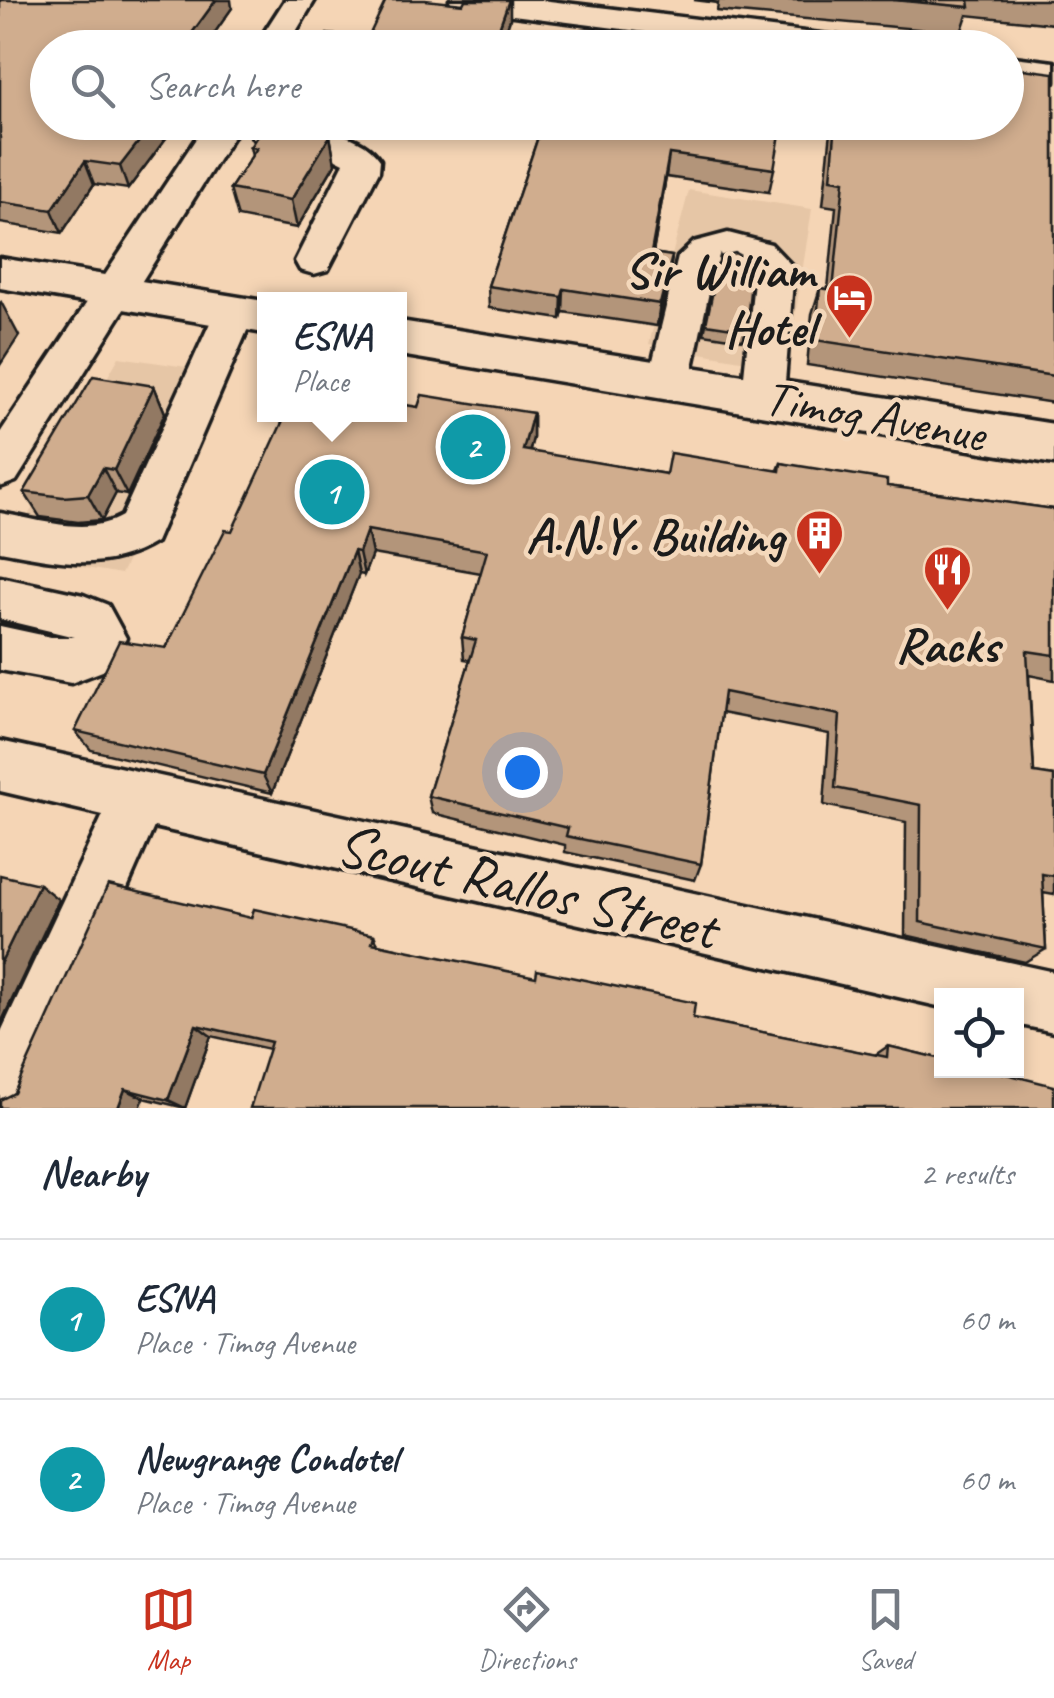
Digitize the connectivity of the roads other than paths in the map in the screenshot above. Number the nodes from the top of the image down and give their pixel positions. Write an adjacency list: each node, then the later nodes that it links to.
1 (300, 0): 3 (street)
2 (466, 0): 4 (street)
3 (281, 30)
4 (708, 30)
5 (1024, 68): 6 (street)
6 (1054, 72)
7 (213, 140): 11 (street)
8 (305, 140): 9 (street)
9 (314, 261)
10 (0, 273): 11 (main road)
11 (114, 291): 12 (main road); 17 (street)
12 (250, 314): 18 (street)
13 (407, 339): 14 (main road, Timog Avenue)
14 (668, 381): 15 (main road, Timog Avenue); 15 (street)
15 (763, 395): 16 (main road, Timog Avenue)
16 (1054, 444)
17 (0, 468)
18 (0, 532)
19 (0, 598): 20 (street)
20 (0, 648)
21 (0, 766): 22 (street, Scout Rallos Street)
22 (139, 798): 23 (street, Scout Rallos Street); 24 (street)
23 (1054, 1002)
24 (12, 1078)

